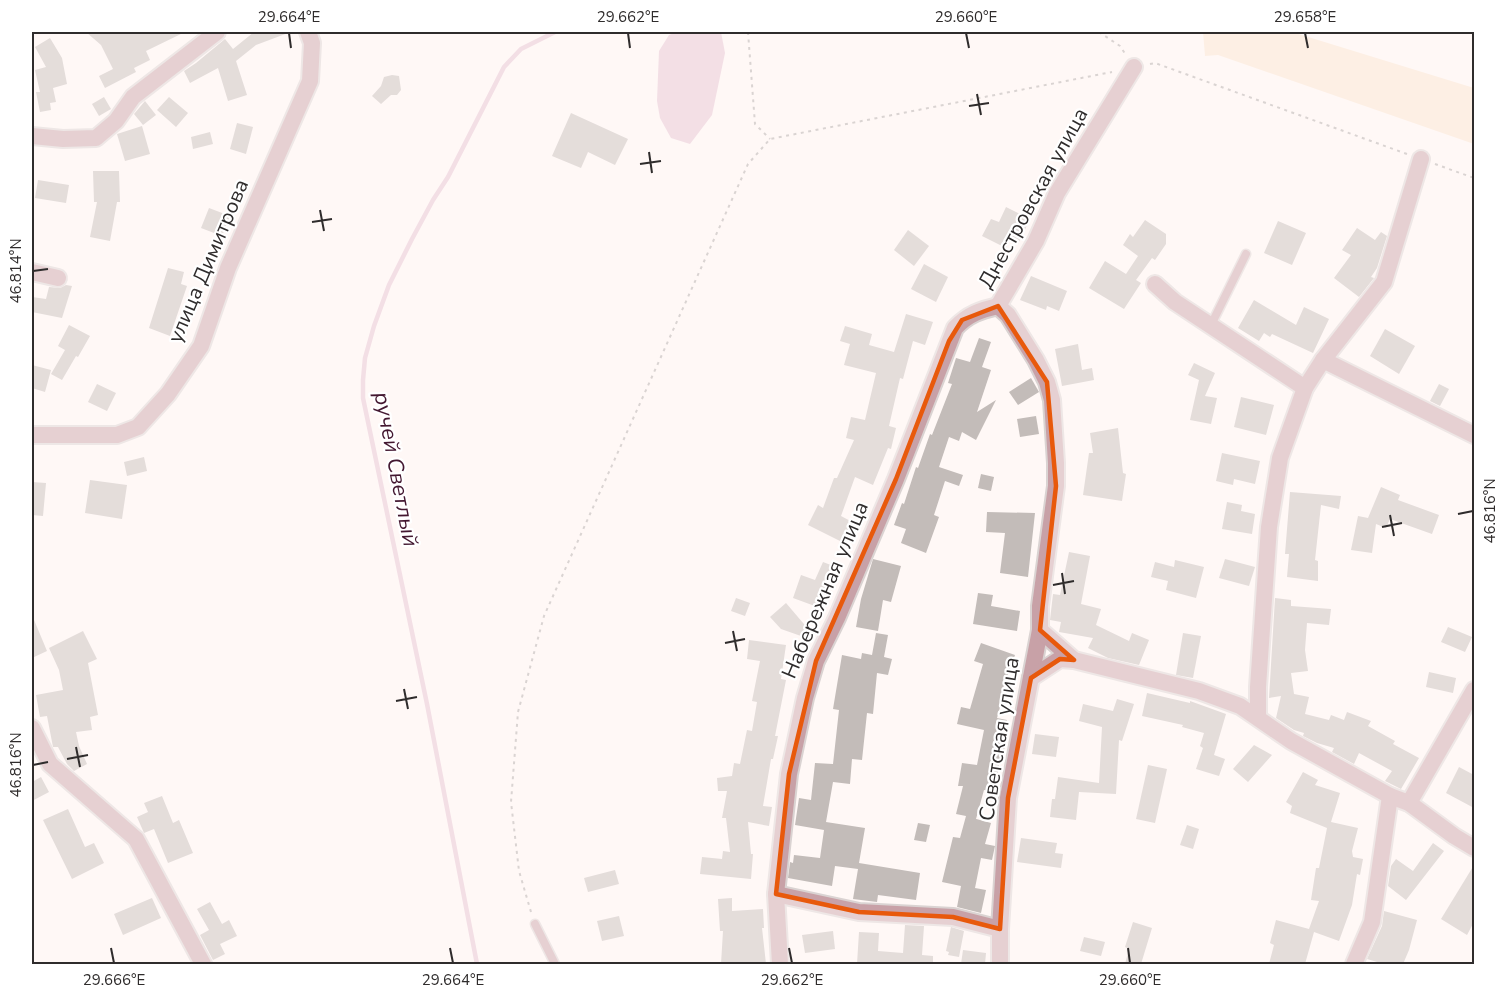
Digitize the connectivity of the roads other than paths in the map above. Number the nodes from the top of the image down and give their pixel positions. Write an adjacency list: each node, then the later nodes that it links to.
1 (217, 32): 4 (street)
2 (313, 35): 14 (street, улица Димитрова)
3 (1134, 68): 10 (street, Днестровская улица)
4 (32, 136)
5 (1421, 159): 12 (street)
6 (1245, 254): 11 (lane)
7 (32, 272): 8 (street)
8 (58, 278)
9 (1155, 284): 11 (street)
10 (998, 306): 16 (street, Днестровская улица); 25 (street, Набережная улица)
11 (1211, 325): 13 (street)
12 (1323, 360): 13 (street); 15 (street)
13 (1305, 388): 20 (street)
14 (32, 435)
15 (1474, 435)
16 (1040, 630): 17 (street); 18 (street, Советская улица)
17 (1074, 660): 18 (street); 20 (street)
18 (1031, 678): 27 (street, Советская улица)
19 (1474, 690): 23 (street)
20 (1258, 717): 22 (street)
21 (32, 728): 28 (street)
22 (1390, 796): 23 (street); 32 (street)
23 (1409, 803): 24 (street)
24 (1474, 848)
25 (776, 894): 27 (street); 30 (street, Набережная улица)
26 (535, 924): 29 (lane)
27 (1000, 929): 31 (street, Советская улица)
28 (203, 964)
29 (555, 964)
30 (780, 964)
31 (1000, 964)
32 (1354, 964)

